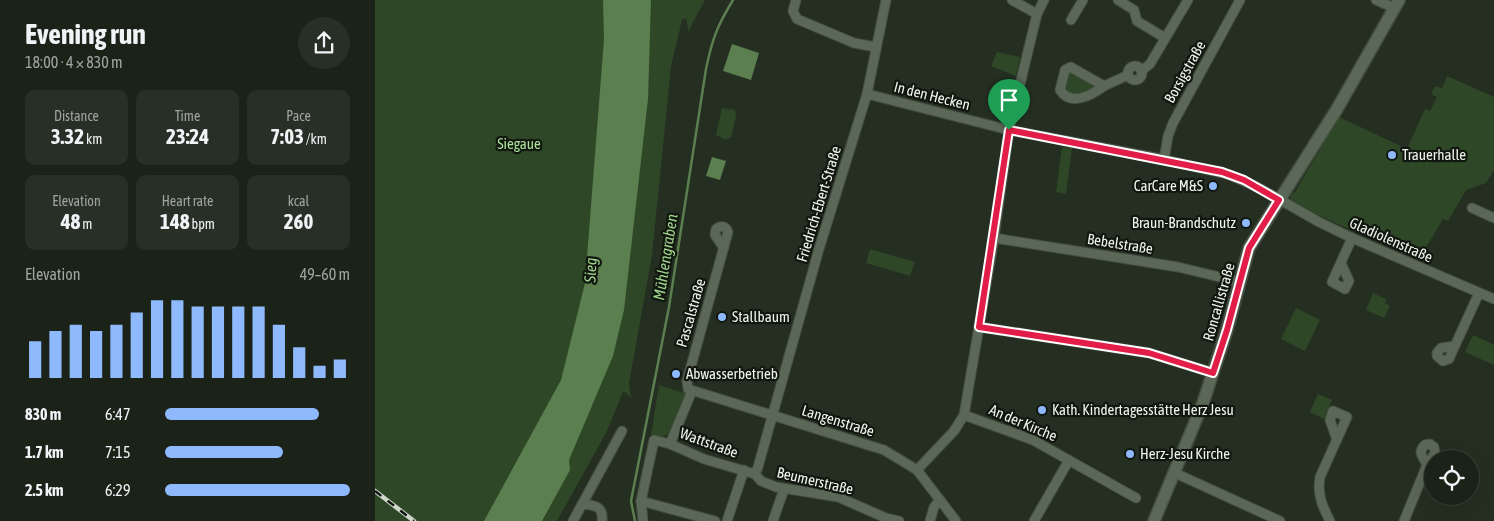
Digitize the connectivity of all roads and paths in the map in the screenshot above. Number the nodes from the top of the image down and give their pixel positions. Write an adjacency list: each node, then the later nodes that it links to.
1 (796, 0): 14 (street)
2 (886, 0): 14 (street, Friedrich-Ebert-Straße)
3 (1012, 0): 11 (street)
4 (1044, 0): 11 (street)
5 (1083, 0): 12 (street)
6 (1118, 0): 13 (street)
7 (1188, 0): 13 (street)
8 (1240, 0): 18 (street, Borsigstraße)
9 (1376, 0): 10 (street)
10 (1396, 4): 19 (street, Roncallistraße)
11 (1037, 14): 17 (street)
12 (1071, 20)
13 (1165, 38): 15 (street)
14 (876, 47): 16 (street, Friedrich-Ebert-Straße)
15 (1104, 86): 15 (street)
16 (867, 94): 17 (street, In den Hecken); 33 (street, Friedrich-Ebert-Straße)
17 (1009, 130): 18 (street, In den Hecken); 22 (street)
18 (1164, 160): 19 (street, In den Hecken)
19 (1279, 200): 23 (street, Gladiolenstraße); 26 (street, Roncallistraße)
20 (1471, 208): 21 (street)
21 (1494, 218)
22 (994, 238): 26 (street, Bebelstraße); 29 (street)
23 (1352, 238): 25 (street); 27 (street, Gladiolenstraße)
24 (724, 248): 32 (street, Pascalstraße)
25 (1341, 263)
26 (1241, 282): 31 (street, Roncallistraße)
27 (1479, 293): 28 (street, Gladiolenstraße); 30 (street)
28 (1494, 299)
29 (979, 327): 31 (street); 34 (street)
30 (1455, 346)
31 (1213, 373): 42 (street, Roncallistraße)
32 (690, 389): 33 (street, Langenstraße); 37 (street, Pascalstraße)
33 (772, 415): 40 (street, Langenstraße); 43 (street, Friedrich-Ebert-Straße)
34 (964, 415): 38 (street, An der Kirche); 40 (street)
35 (622, 431): 48 (street)
36 (1337, 440): 61 (street)
37 (670, 444): 39 (street, Wattstraße); 47 (street, Wattstraße)
38 (1069, 460): 45 (street, An der Kirche); 58 (street, An der Kirche)
39 (744, 470): 43 (street, Wattstraße); 53 (street)
40 (917, 470): 46 (street, Langenstraße)
41 (1424, 472): 62 (street)
42 (1175, 473): 59 (street, Roncallistraße); 60 (street)
43 (755, 474): 44 (street, Beumerstraße)
44 (783, 489): 54 (street); 55 (street, Beumerstraße)
45 (1135, 498)
46 (941, 500): 56 (street); 57 (street, Langenstraße)
47 (641, 501): 51 (street); 52 (street)
48 (582, 504): 49 (street); 50 (street)
49 (575, 520)
50 (601, 521)
51 (643, 521)
52 (715, 521)
53 (727, 521)
54 (773, 521)
55 (899, 521)
56 (930, 521)
57 (956, 521)
58 (1034, 521)
59 (1154, 521)
60 (1280, 521)
61 (1329, 521)
62 (1404, 521)

